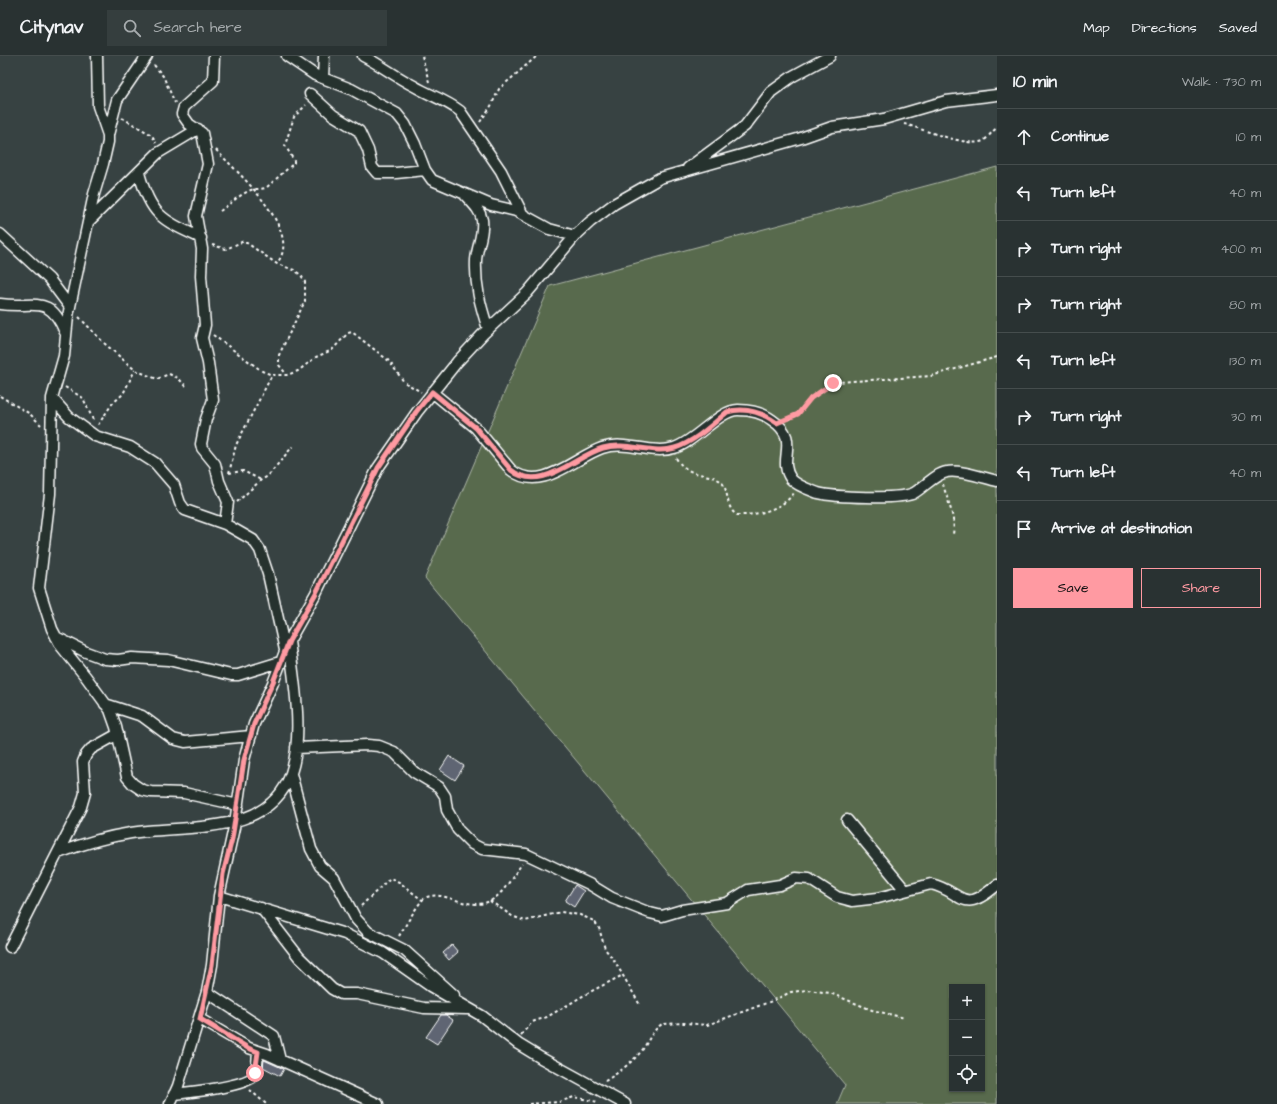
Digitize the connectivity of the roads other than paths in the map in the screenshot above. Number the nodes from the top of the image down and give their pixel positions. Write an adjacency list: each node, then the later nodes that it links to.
1 (97, 56): 12 (street)
2 (214, 56): 11 (street)
3 (287, 56): 8 (street)
4 (324, 56): 8 (street)
5 (363, 56): 17 (street)
6 (830, 56): 14 (street)
7 (146, 57): 12 (street)
8 (323, 78): 13 (street)
9 (310, 94): 13 (street)
10 (997, 95): 14 (street)
11 (200, 131): 15 (street); 21 (street)
12 (108, 135): 18 (street)
13 (425, 170): 16 (street)
14 (683, 171): 20 (street)
15 (139, 173): 18 (street); 21 (street)
16 (463, 193): 17 (street); 24 (street)
17 (523, 215): 20 (street)
18 (89, 221): 23 (street)
19 (0, 234): 23 (street)
20 (575, 236): 24 (street)
21 (200, 238): 29 (street)
22 (0, 304): 25 (street)
23 (70, 307): 25 (street)
24 (488, 329): 26 (street)
25 (66, 334): 27 (street)
26 (431, 394): 28 (street); 31 (street)
27 (52, 398): 29 (street); 30 (street)
28 (997, 481)
29 (225, 524): 31 (street)
30 (56, 637): 32 (street); 33 (street)
31 (287, 645): 32 (street); 36 (street)
32 (280, 662): 35 (street)
33 (105, 704): 34 (street); 35 (street)
34 (118, 734): 38 (street); 41 (street)
35 (250, 736): 38 (street)
36 (296, 748): 37 (street); 43 (street)
37 (291, 774): 40 (street); 49 (street)
38 (238, 805): 40 (street)
39 (847, 820): 43 (street)
40 (234, 823): 41 (street); 44 (street)
41 (58, 853): 46 (street)
42 (997, 885): 43 (street)
43 (905, 890)
44 (219, 896): 45 (street); 47 (street)
45 (261, 908): 48 (street); 48 (street)
46 (10, 947)
47 (207, 992): 50 (street); 52 (street)
48 (469, 1009): 49 (street)
49 (482, 1016): 54 (street)
50 (200, 1019): 51 (street); 53 (street)
51 (258, 1052): 52 (street); 53 (street)
52 (280, 1060): 56 (street)
53 (174, 1094): 55 (street)
54 (622, 1102)
55 (170, 1104)
56 (378, 1104)

